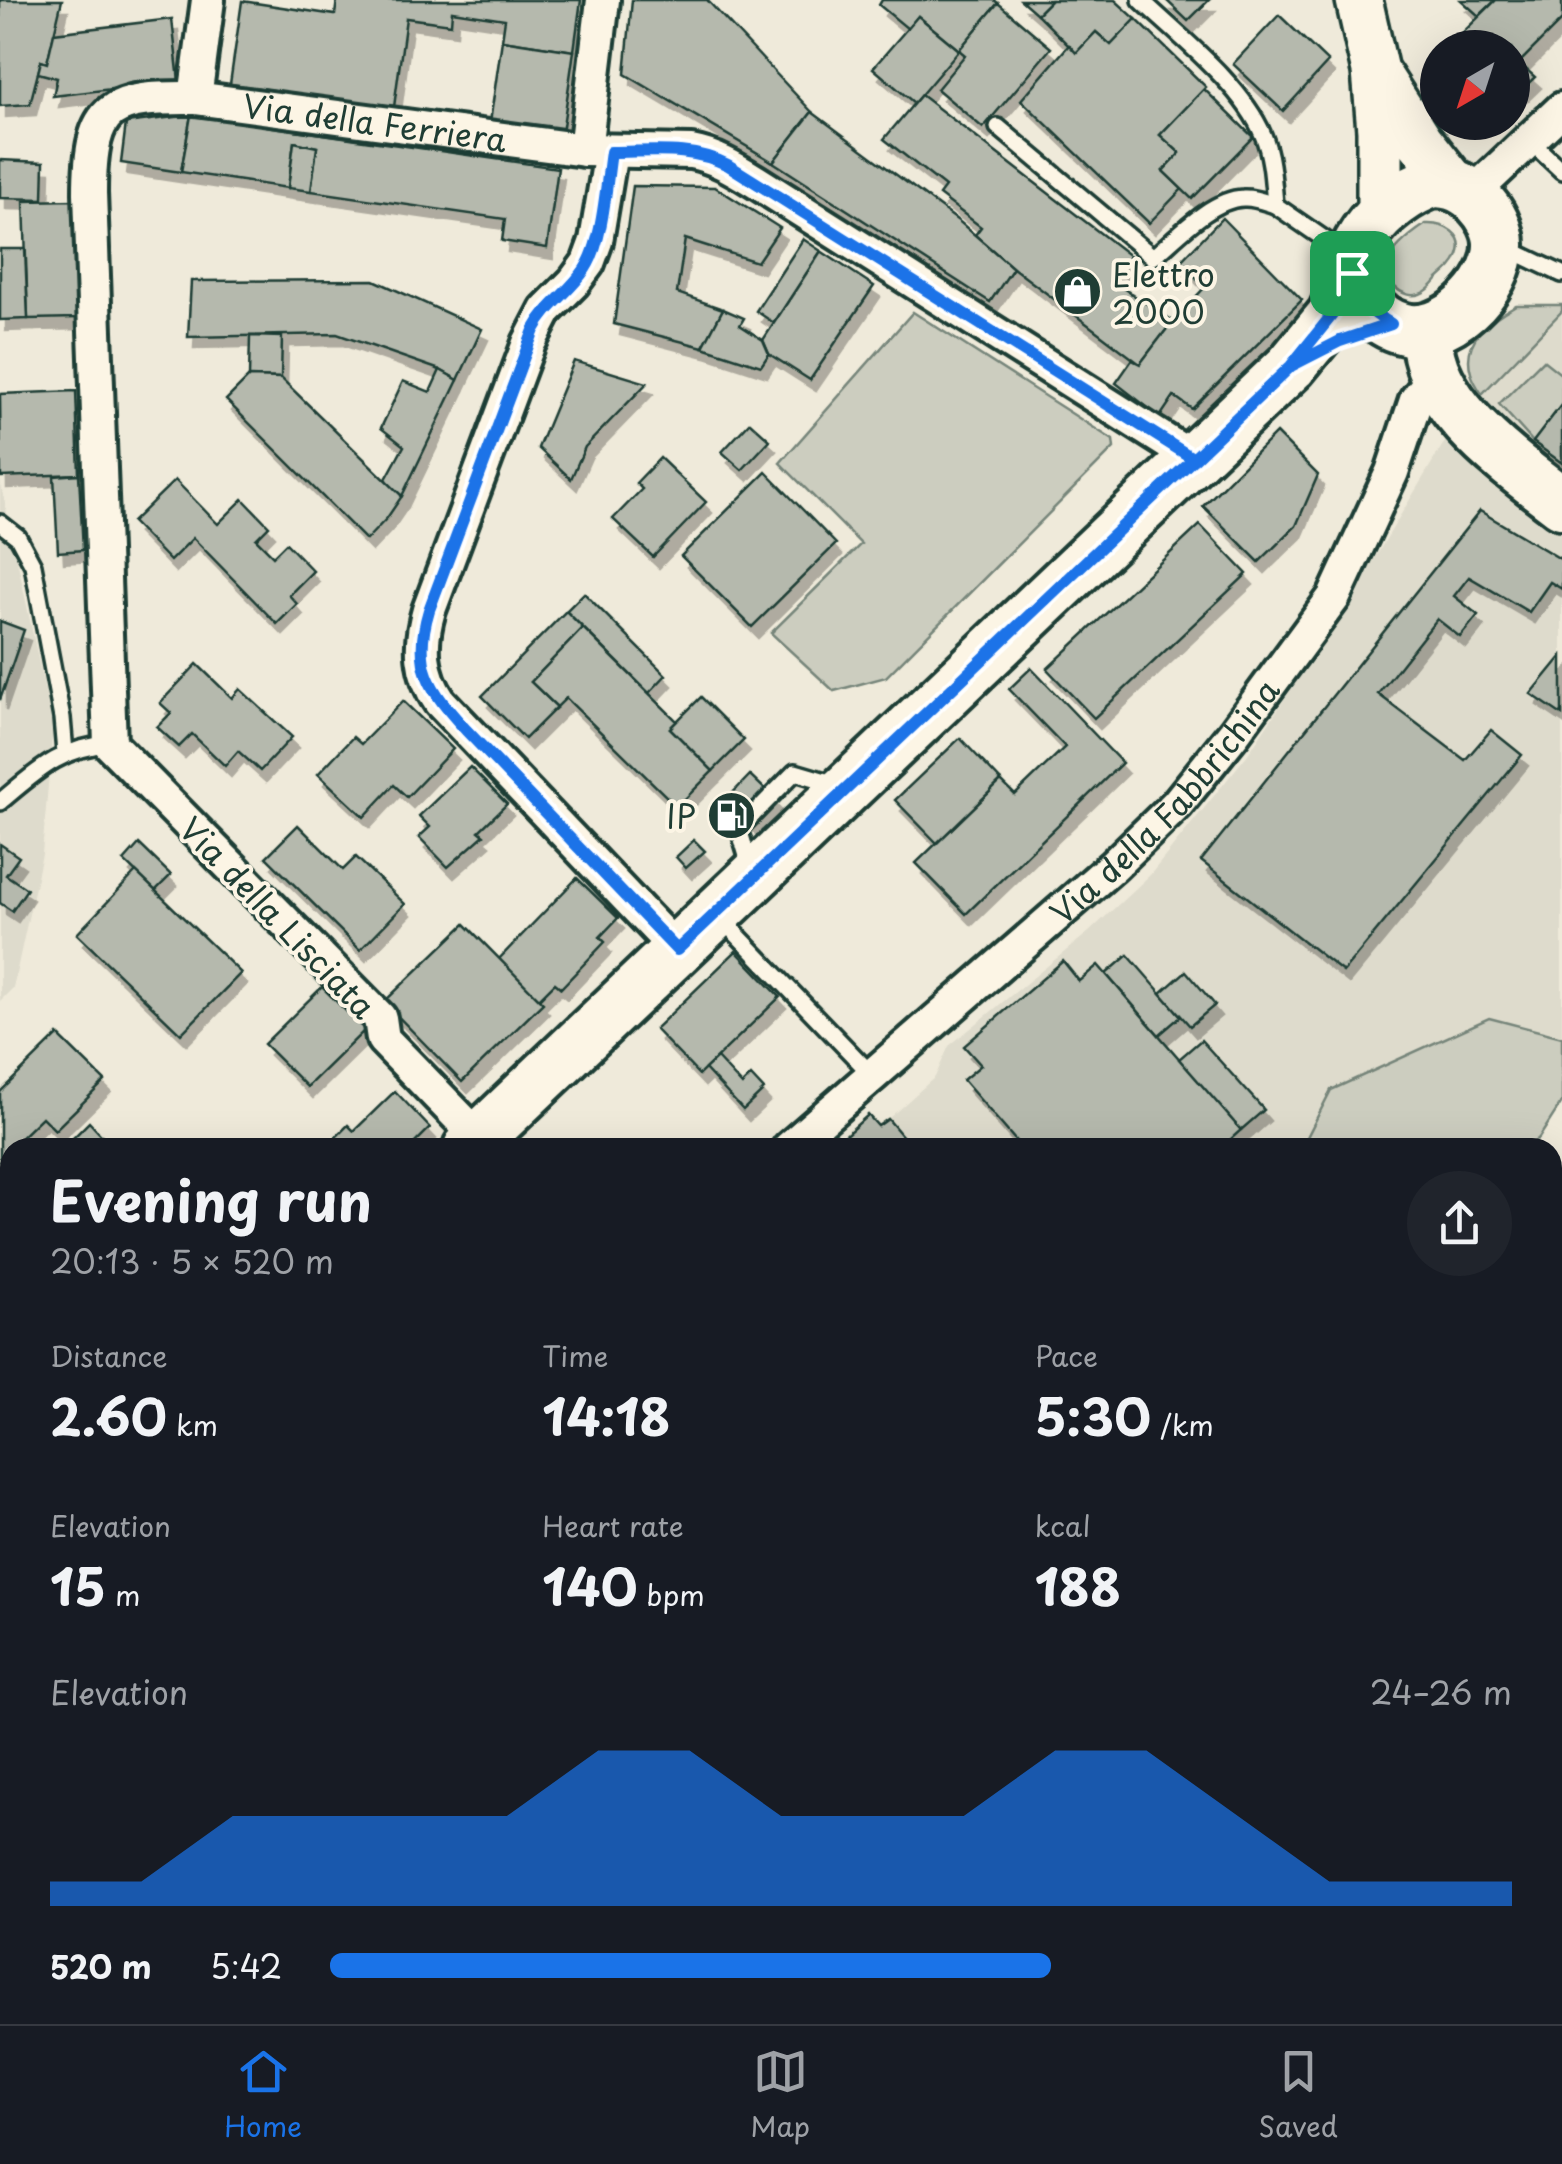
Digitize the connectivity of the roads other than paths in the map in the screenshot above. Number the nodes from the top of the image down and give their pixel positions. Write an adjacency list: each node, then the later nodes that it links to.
1 (208, 0): 6 (street)
2 (603, 0): 10 (street)
3 (1141, 0): 13 (lane)
4 (1359, 0): 5 (main road)
5 (1375, 71): 12 (main road); 14 (main road)
6 (195, 98): 10 (street, Via della Ferriera); 23 (street, Via della Ferriera)
7 (1562, 109): 9 (street)
8 (998, 127): 13 (lane)
9 (1530, 140): 11 (lane); 12 (street)
10 (598, 151): 20 (street, Via della Ferriera); 27 (street)
11 (1562, 171)
12 (1464, 189): 14 (main road); 15 (main road)
13 (1275, 205): 16 (lane)
14 (1380, 214): 16 (main road)
15 (1499, 246): 17 (lane); 18 (main road)
16 (1353, 266): 18 (main road); 19 (main road)
17 (1562, 274)
18 (1418, 343): 19 (main road); 21 (main road); 28 (street, Via della Fabbrichina)
19 (1291, 366): 20 (main road)
20 (1194, 459): 26 (main road)
21 (1562, 502)
22 (0, 522): 24 (lane)
23 (110, 744): 24 (lane); 29 (street, Via della Lisciata)
24 (65, 753): 25 (lane)
25 (0, 802)
26 (716, 913): 27 (main road); 28 (lane)
27 (677, 950): 30 (main road)
28 (872, 1076): 31 (street, Via della Fabbrichina)
29 (470, 1138)
30 (479, 1138)
31 (801, 1138)

